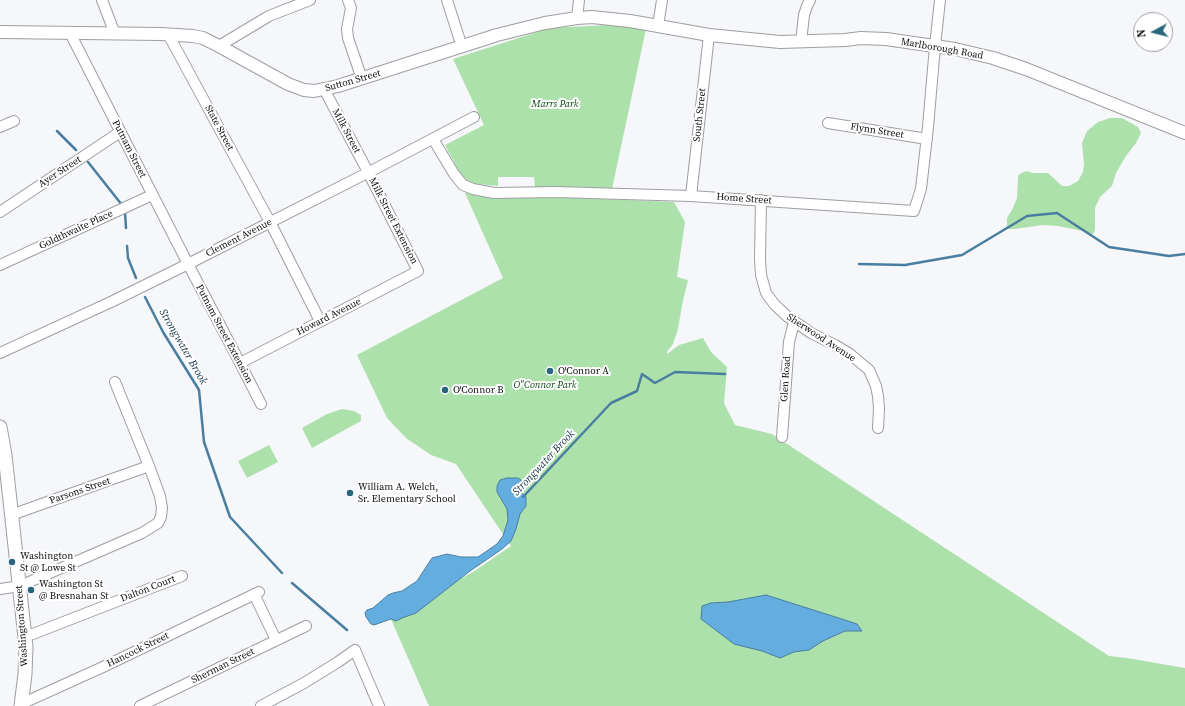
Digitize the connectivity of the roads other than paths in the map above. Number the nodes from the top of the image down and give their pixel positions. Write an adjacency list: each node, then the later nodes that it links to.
1 (102, 0): 13 (street)
2 (310, 0): 17 (street)
3 (348, 0): 20 (street)
4 (447, 0): 18 (street)
5 (579, 0): 9 (street)
6 (662, 0): 10 (street)
7 (810, 0): 16 (street)
8 (940, 0): 19 (street, Home Street)
9 (577, 18): 10 (street, Sutton Street); 18 (street, Sutton Street)
10 (658, 26): 15 (street, Sutton Street)
11 (0, 32): 12 (street, Sutton Street)
12 (70, 33): 13 (street, Sutton Street); 26 (street, Putnam Street)
13 (115, 34): 14 (street, Sutton Street)
14 (168, 34): 17 (street, Sutton Street); 35 (street, State Street)
15 (709, 35): 16 (street, Marlborough Road); 32 (street, South Street)
16 (801, 42): 19 (street, Marlborough Road)
17 (219, 46): 21 (street, Sutton Street)
18 (462, 46): 20 (street, Sutton Street)
19 (935, 46): 27 (street, Marlborough Road); 28 (street, Home Street)
20 (362, 79): 21 (street, Sutton Street)
21 (324, 89): 30 (street, Milk Street)
22 (474, 117): 29 (street, Clement Avenue)
23 (14, 121): 25 (street)
24 (828, 123): 28 (street, Flynn Street)
25 (0, 127)
26 (120, 132): 31 (street, Putnam Street); 34 (street, Ayer Street)
27 (1185, 132)
28 (927, 138): 33 (street, Home Street)
29 (433, 139): 30 (street, Clement Avenue); 32 (street, Home Street)
30 (368, 172): 35 (street, Clement Avenue); 38 (street, Milk Street Extension)
31 (152, 195): 36 (street, Goldthwaite Place); 37 (street, Putnam Street)
32 (691, 196): 33 (street, Home Street)
33 (761, 200): 40 (street, Sherwood Avenue)
34 (0, 212)
35 (270, 222): 37 (street, Clement Avenue); 39 (street, State Street)
36 (0, 264)
37 (188, 264): 41 (street, Clement Avenue); 42 (street, Putnam Street Extension)
38 (418, 270): 39 (street, Howard Avenue)
39 (320, 321): 42 (street, Howard Avenue)
40 (794, 322): 46 (street, Sherwood Avenue); 47 (street, Glen Road)
41 (0, 353)
42 (240, 363): 44 (street, Putnam Street Extension)
43 (115, 382): 48 (street)
44 (261, 404)
45 (0, 427): 49 (main road, Washington Street)
46 (878, 428)
47 (782, 437)
48 (149, 466): 49 (street, Parsons Street); 51 (street)
49 (12, 515): 51 (main road, Washington Street)
50 (182, 576): 54 (street, Dalton Court)
51 (20, 586): 52 (street); 54 (main road, Washington Street)
52 (0, 589)
53 (306, 626): 55 (street, Sherman Street)
54 (25, 637): 56 (main road, Washington Street)
55 (276, 640): 56 (street, Hancock Street); 57 (street, Sherman Street)
56 (21, 705)
57 (140, 706)
58 (261, 706): 59 (street)
59 (379, 706)

